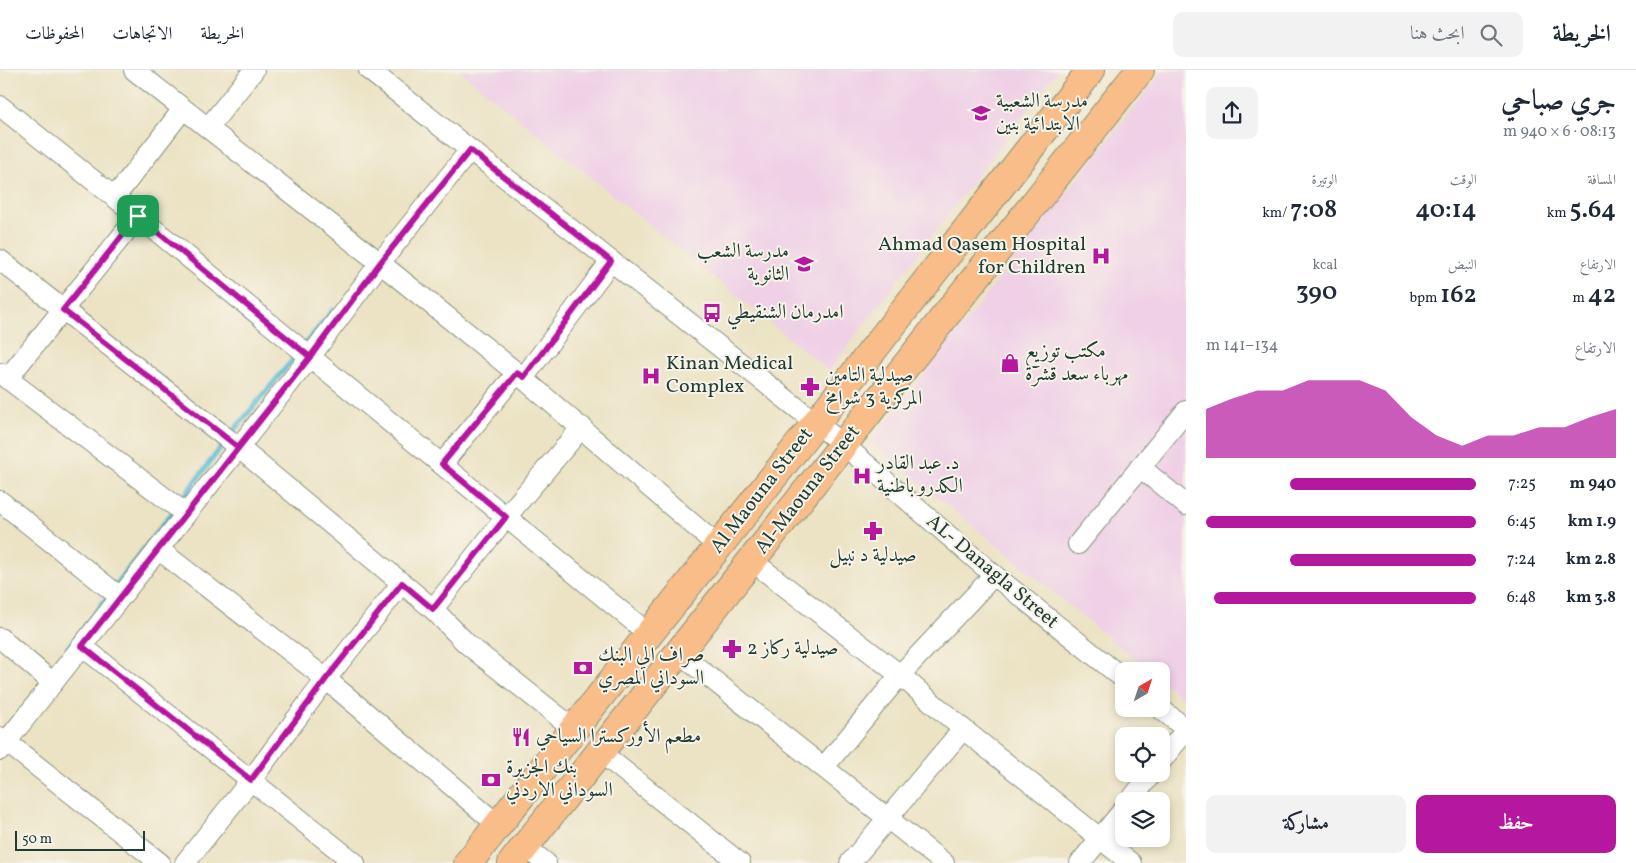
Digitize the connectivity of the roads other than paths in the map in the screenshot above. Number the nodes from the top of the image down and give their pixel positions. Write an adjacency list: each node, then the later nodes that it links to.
1 (134, 70): 7 (street)
2 (254, 70): 8 (street)
3 (369, 70): 9 (street, AL- Danagla Street)
4 (1091, 70): 20 (highway, Al Maouna Street)
5 (1140, 70): 22 (highway, Al-Maouna Street)
6 (0, 106): 10 (street)
7 (183, 109): 8 (street); 10 (street)
8 (208, 128): 14 (street)
9 (470, 150): 13 (street, AL- Danagla Street); 14 (street)
10 (115, 198): 11 (street)
11 (138, 216): 15 (street); 16 (street)
12 (0, 260): 15 (street)
13 (611, 261): 17 (street); 20 (street, AL- Danagla Street)
14 (380, 263): 16 (street); 17 (street)
15 (63, 310): 18 (street); 23 (street)
16 (310, 357): 23 (street); 24 (street)
17 (517, 373): 21 (street); 24 (street)
18 (3, 376): 28 (street)
19 (1186, 411): 25 (street)
20 (816, 424): 22 (street, AL- Danagla Street); 31 (highway, Al Maouna Street)
21 (582, 427): 29 (street); 31 (street)
22 (844, 445): 33 (highway, Al-Maouna Street); 34 (street, AL- Danagla Street)
23 (238, 447): 28 (street); 35 (street)
24 (442, 464): 29 (street)
25 (1140, 467): 27 (street); 30 (street)
26 (0, 502): 36 (street)
27 (1186, 506)
28 (186, 514): 32 (street)
29 (506, 517): 37 (street); 38 (street)
30 (1078, 544)
31 (718, 546): 38 (highway, Al Maouna Street)
32 (158, 549): 36 (street); 44 (street)
33 (752, 561): 41 (highway, Al-Maouna Street); 43 (street)
34 (994, 575): 42 (street, AL- Danagla Street); 43 (street)
35 (402, 583): 37 (street); 44 (street)
36 (120, 597): 40 (street)
37 (433, 609): 47 (street)
38 (649, 634): 47 (highway, Al Maouna Street)
39 (0, 638): 45 (street)
40 (82, 646): 45 (street); 54 (street)
41 (679, 653): 52 (highway, Al-Maouna Street); 53 (street)
42 (1115, 672)
43 (900, 675): 48 (street); 53 (street)
44 (326, 679): 54 (street); 59 (street)
45 (53, 683): 50 (street)
46 (1170, 717): 49 (street)
47 (574, 729): 59 (highway, Al Maouna Street)
48 (963, 729): 57 (street); 60 (street)
49 (1186, 730): 51 (street)
50 (2, 743): 62 (street)
51 (1170, 750)
52 (600, 752): 61 (highway, Al-Maouna Street); 66 (street)
53 (824, 768): 57 (street)
54 (251, 780): 63 (street); 64 (street)
55 (1145, 782): 56 (street)
56 (1137, 792)
57 (888, 818): 67 (street); 68 (street)
58 (1115, 819): 60 (street)
59 (498, 825): 65 (highway, Al Maouna Street)
60 (1100, 838): 69 (street); 70 (street)
61 (528, 858)
62 (160, 863)
63 (185, 863)
64 (355, 863)
65 (468, 863)
66 (740, 863)
67 (850, 863)
68 (944, 863)
69 (1080, 863)
70 (1131, 863)

